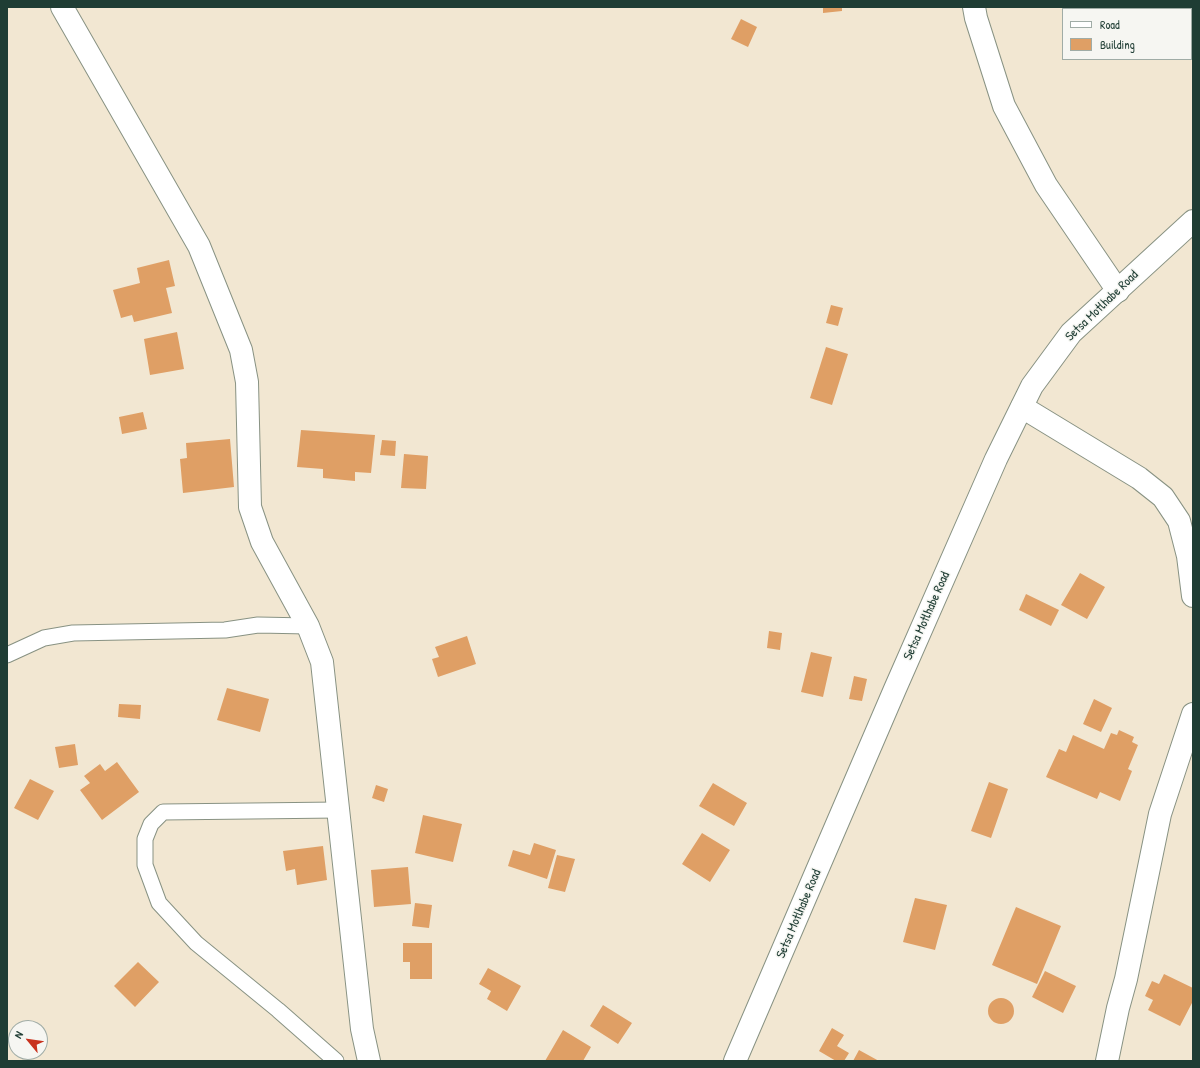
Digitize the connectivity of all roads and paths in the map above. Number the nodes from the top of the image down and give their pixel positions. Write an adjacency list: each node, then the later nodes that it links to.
1 (62, 7): 7 (street)
2 (974, 7): 4 (street)
3 (1193, 221): 4 (street, Setsa Motlhabe Road)
4 (1118, 291): 5 (street, Setsa Motlhabe Road)
5 (1022, 407): 6 (street); 13 (street, Setsa Motlhabe Road)
6 (1193, 596)
7 (308, 626): 8 (lane); 10 (street)
8 (7, 655)
9 (1193, 714): 14 (street)
10 (338, 810): 11 (lane); 12 (street)
11 (336, 1061)
12 (369, 1061)
13 (735, 1061)
14 (1107, 1061)

